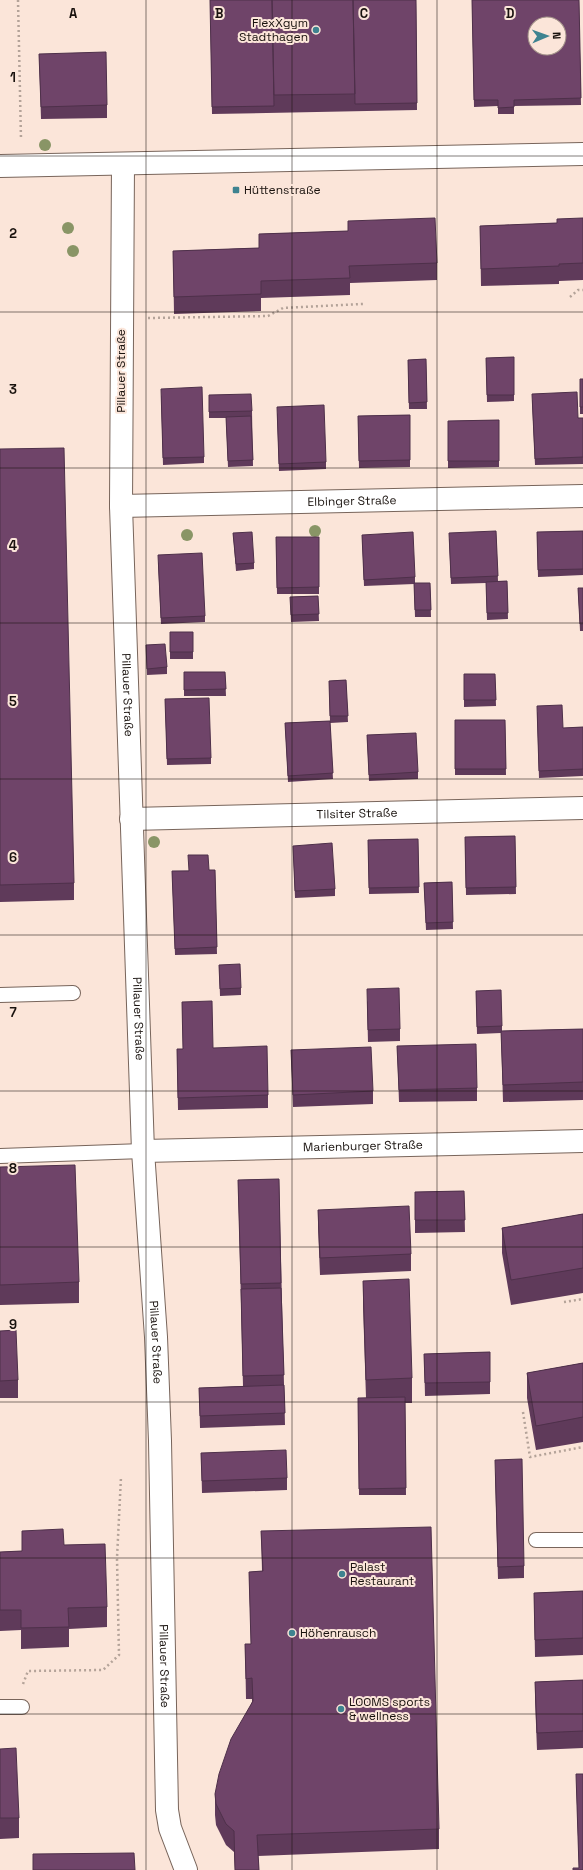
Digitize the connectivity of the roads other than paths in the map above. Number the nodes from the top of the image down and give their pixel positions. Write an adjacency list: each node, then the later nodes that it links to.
1 (583, 154): 2 (street)
2 (123, 164): 3 (street); 5 (street, Pillauer Straße)
3 (0, 166)
4 (583, 496): 5 (street, Elbinger Straße)
5 (121, 506): 7 (street, Pillauer Straße)
6 (583, 808): 7 (street, Tilsiter Straße)
7 (131, 819): 11 (street, Pillauer Straße)
8 (73, 993): 9 (lane)
9 (0, 995)
10 (583, 1141): 11 (street, Marienburger Straße)
11 (143, 1151): 12 (lane); 15 (street, Pillauer Straße)
12 (0, 1156)
13 (536, 1540): 14 (lane)
14 (583, 1540)
15 (186, 1870)

